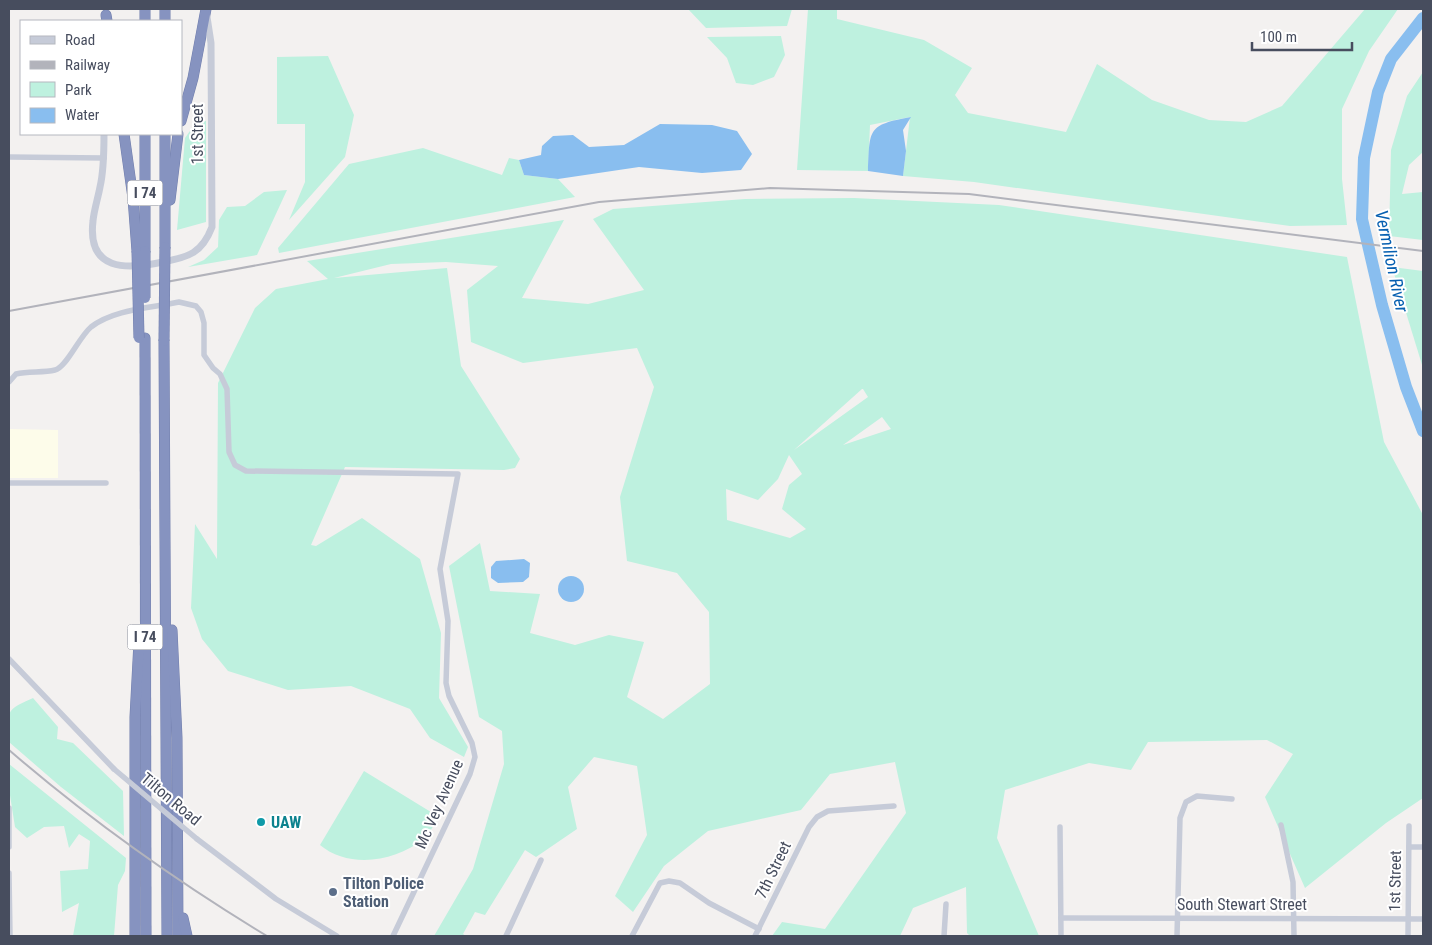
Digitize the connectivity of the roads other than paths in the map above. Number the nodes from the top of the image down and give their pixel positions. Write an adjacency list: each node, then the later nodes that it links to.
1 (206, 9): 2 (highway); 9 (street, 1st Street)
2 (182, 117)
3 (104, 135): 9 (street)
4 (124, 135): 11 (highway)
5 (145, 135): 11 (highway, I 74)
6 (165, 135): 10 (highway, I 74)
7 (178, 135): 10 (highway)
8 (9, 158): 9 (street)
9 (104, 158)
10 (165, 233): 15 (highway, I 74, bridge)
11 (141, 251): 16 (highway, I 74, bridge)
12 (10, 380): 46 (street, Mc Vey Avenue)
13 (9, 483): 14 (street)
14 (106, 483)
15 (165, 484): 30 (highway); 42 (highway, I 74)
16 (145, 578): 29 (highway); 41 (highway, I 74)
17 (9, 658): 45 (street, Tilton Road, bridge)
18 (1232, 799): 32 (street)
19 (894, 806): 37 (street, 7th Street)
20 (9, 808): 25 (street)
21 (1281, 825): 33 (street)
22 (1409, 826): 24 (street, 1st Street)
23 (1060, 827): 34 (street)
24 (1409, 846): 26 (street); 35 (street, 1st Street)
25 (9, 847)
26 (1423, 847)
27 (541, 860): 47 (street)
28 (9, 873): 38 (street)
29 (135, 885): 39 (highway); 40 (highway)
30 (179, 897): 43 (highway); 44 (highway)
31 (946, 904): 50 (street)
32 (1177, 917): 33 (street, South Stewart Street); 34 (street, South Stewart Street); 52 (street)
33 (1294, 917): 35 (street, South Stewart Street); 53 (street)
34 (1061, 918): 51 (street)
35 (1408, 919): 36 (street, South Stewart Street); 54 (street, 1st Street)
36 (1423, 919)
37 (759, 929): 48 (street); 49 (street, 7th Street)
38 (10, 936)
39 (127, 936)
40 (135, 936)
41 (146, 936)
42 (166, 936)
43 (178, 936)
44 (187, 936)
45 (336, 936)
46 (393, 936)
47 (506, 936)
48 (632, 936)
49 (755, 936)
50 (944, 936)
51 (1061, 936)
52 (1177, 936)
53 (1294, 936)
54 (1408, 936)

